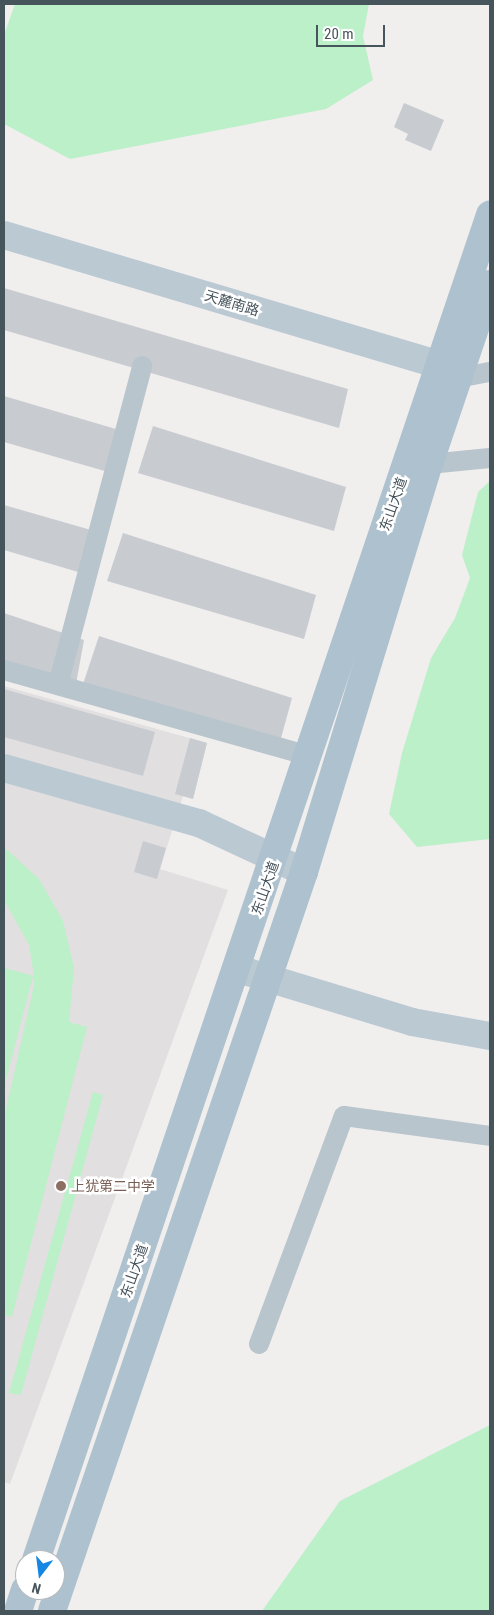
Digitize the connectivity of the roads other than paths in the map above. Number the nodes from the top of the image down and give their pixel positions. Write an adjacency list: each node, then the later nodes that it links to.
1 (490, 215): 5 (main road, 东山大道)
2 (4, 235): 5 (street, 天麓南路)
3 (490, 284): 5 (main road, 东山大道)
4 (142, 366): 10 (street)
5 (453, 371): 6 (street); 8 (main road, 东山大道); 11 (main road, 东山大道)
6 (490, 372)
7 (490, 458): 8 (street)
8 (428, 464): 14 (main road, 东山大道)
9 (4, 670): 10 (street)
10 (58, 685): 11 (street)
11 (308, 756): 13 (main road, 东山大道)
12 (4, 768): 13 (street)
13 (274, 862): 14 (street); 15 (main road, 东山大道)
14 (304, 872): 16 (main road, 东山大道)
15 (238, 969): 16 (street); 20 (main road, 东山大道)
16 (268, 977): 17 (street); 21 (main road, 东山大道)
17 (490, 1036)
18 (490, 1136): 19 (street)
19 (259, 1344)
20 (39, 1550)
21 (52, 1611)

